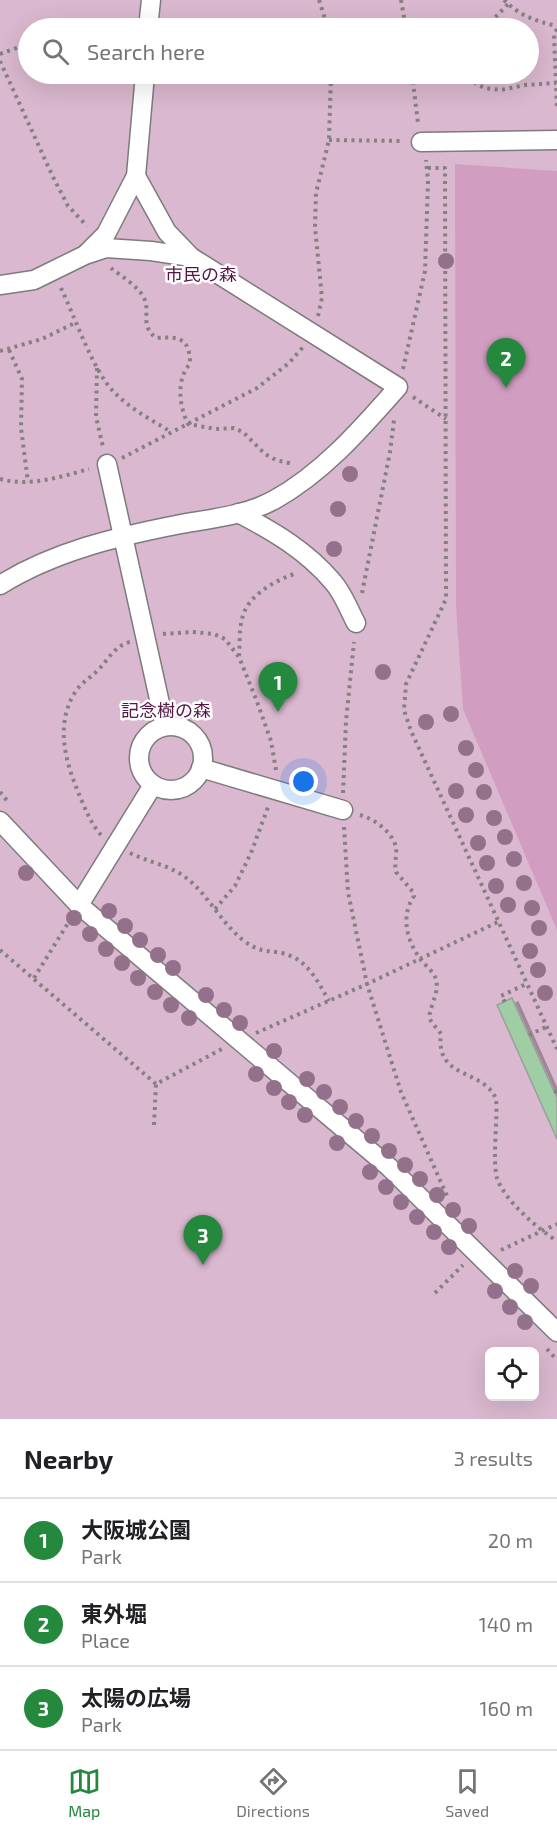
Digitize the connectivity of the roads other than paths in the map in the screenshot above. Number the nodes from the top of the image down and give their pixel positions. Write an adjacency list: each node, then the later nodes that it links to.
1 (151, 0): 2 (street)
2 (149, 18)
3 (144, 84): 6 (street)
4 (557, 140): 5 (street)
5 (421, 142)
6 (136, 176): 7 (street); 8 (street)
7 (104, 243): 8 (street); 9 (street)
8 (190, 257): 11 (street)
9 (0, 285)
10 (107, 464): 12 (street)
11 (238, 513): 12 (street); 14 (street)
12 (123, 536): 13 (street); 15 (street)
13 (0, 585)
14 (356, 623)
15 (165, 726): 16 (street); 17 (street)
16 (201, 768): 17 (street); 18 (street)
17 (153, 785): 20 (street)
18 (343, 810)
19 (0, 821): 20 (street)
20 (79, 905): 21 (street)
21 (557, 1332)

